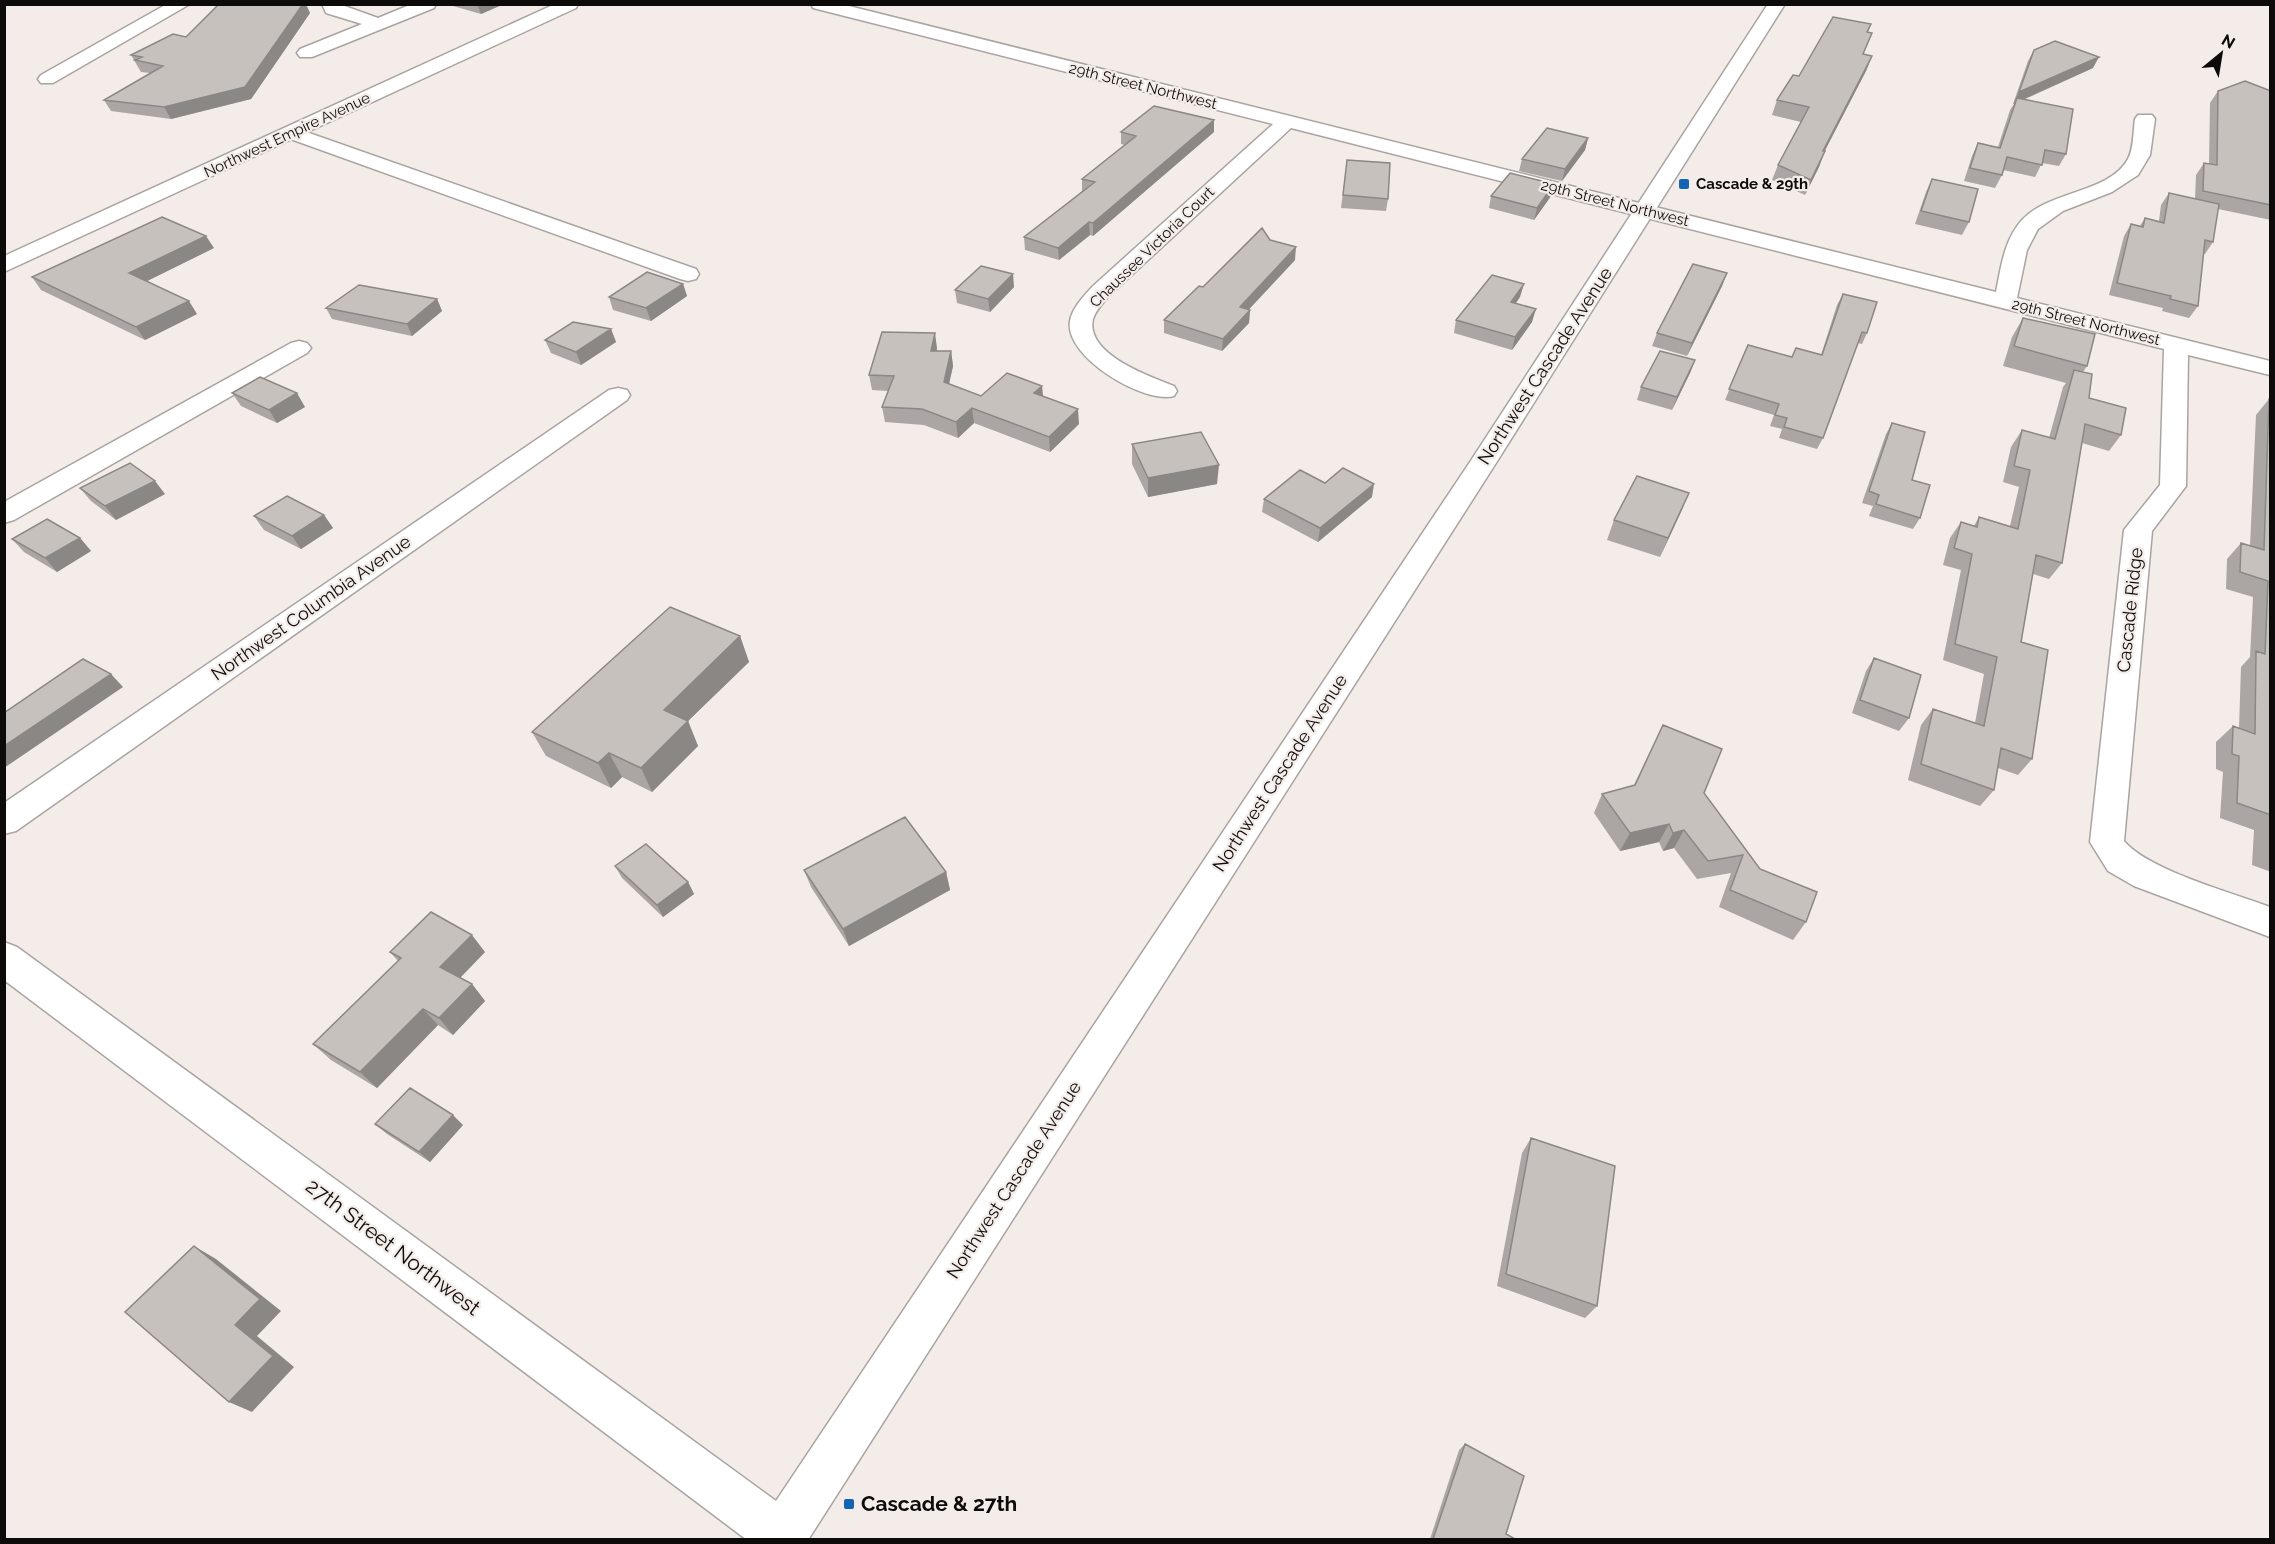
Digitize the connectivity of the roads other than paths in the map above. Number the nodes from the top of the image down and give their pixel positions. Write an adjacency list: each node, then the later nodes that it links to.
1 (182, 4): 9 (street)
2 (330, 4): 7 (street)
3 (428, 4): 7 (street)
4 (570, 4): 12 (street, Northwest Empire Avenue)
5 (819, 4): 11 (street, 29th Street Northwest)
6 (1777, 4): 13 (street, Northwest Cascade Avenue)
7 (379, 24): 8 (street)
8 (306, 53)
9 (47, 79)
10 (2145, 118): 16 (street)
11 (1286, 122): 13 (street, 29th Street Northwest); 20 (street, Chaussee Victoria Court)
12 (292, 133): 14 (street, Northwest Empire Avenue); 15 (street)
13 (1646, 210): 16 (street, 29th Street Northwest); 26 (street, Northwest Cascade Avenue)
14 (4, 265)
15 (688, 274)
16 (2005, 302): 17 (street, 29th Street Northwest)
17 (2176, 344): 19 (street, 29th Street Northwest); 24 (street, Cascade Ridge)
18 (299, 348): 22 (street)
19 (2271, 368)
20 (1165, 391)
21 (618, 395): 23 (street, Northwest Columbia Avenue)
22 (4, 514)
23 (4, 821)
24 (2271, 922)
25 (4, 958): 26 (street, 27th Street Northwest)
26 (780, 1537)

